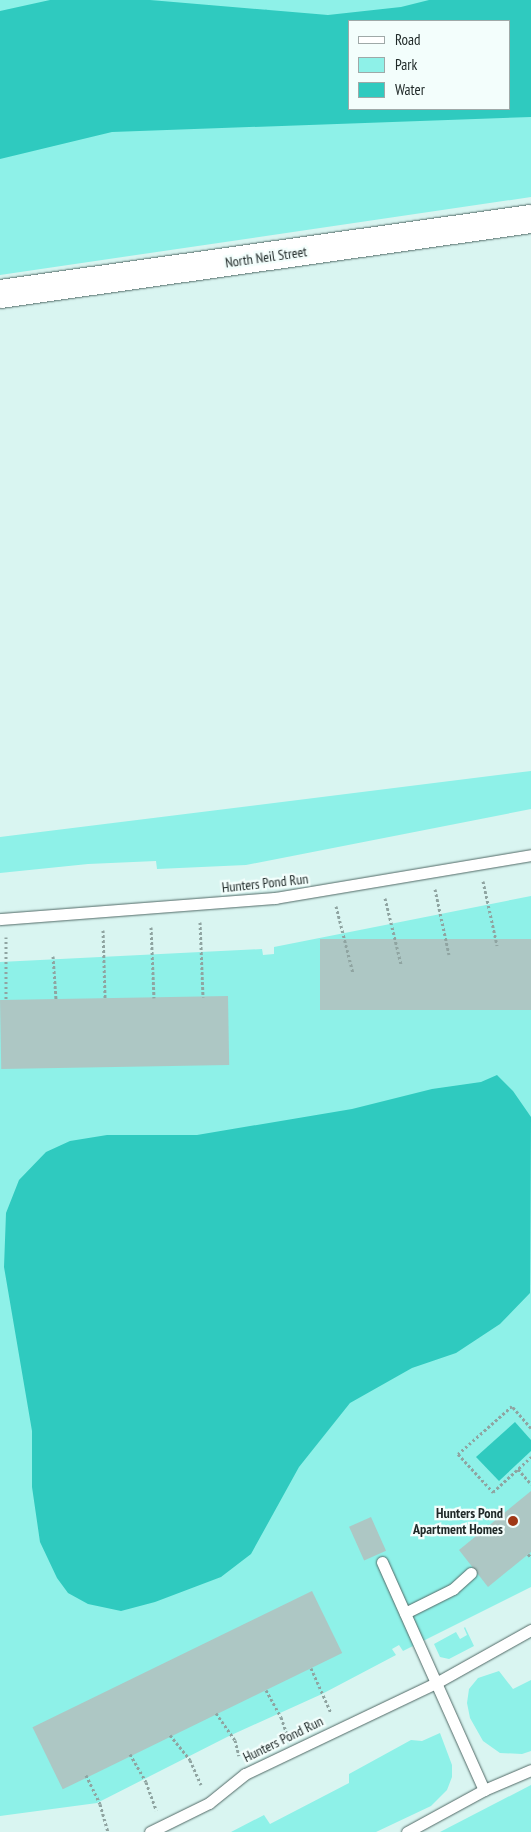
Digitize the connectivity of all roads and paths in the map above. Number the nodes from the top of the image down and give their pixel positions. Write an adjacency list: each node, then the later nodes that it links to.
1 (531, 219): 2 (main road, North Neil Street)
2 (0, 294)
3 (531, 856): 4 (lane, Hunters Pond Run)
4 (480, 863): 5 (lane, Hunters Pond Run); 12 (path)
5 (431, 872): 6 (lane, Hunters Pond Run); 13 (path)
6 (381, 880): 7 (lane, Hunters Pond Run); 15 (path)
7 (332, 890): 8 (lane, Hunters Pond Run); 16 (path)
8 (199, 905): 9 (lane, Hunters Pond Run); 17 (path)
9 (150, 908): 10 (lane, Hunters Pond Run); 18 (path)
10 (102, 913): 11 (lane, Hunters Pond Run); 21 (path)
11 (3, 919): 19 (path)
12 (497, 946)
13 (448, 955)
14 (53, 956): 20 (path)
15 (401, 964)
16 (353, 973)
17 (204, 997)
18 (154, 998)
19 (6, 999)
20 (56, 999)
21 (105, 999)
22 (531, 1428): 24 (path)
23 (531, 1456): 24 (path)
24 (518, 1469): 25 (path)
25 (531, 1484)
26 (382, 1562): 28 (lane)
27 (471, 1574): 28 (lane)
28 (405, 1613): 31 (lane)
29 (531, 1630): 31 (lane, Hunters Pond Run)
30 (311, 1668): 34 (path)
31 (436, 1683): 34 (lane, Hunters Pond Run); 41 (lane)
32 (266, 1690): 36 (path)
33 (216, 1713): 39 (path)
34 (338, 1729): 36 (lane, Hunters Pond Run)
35 (170, 1735): 42 (path)
36 (292, 1750): 39 (lane, Hunters Pond Run)
37 (130, 1754): 43 (path)
38 (531, 1770): 41 (lane)
39 (245, 1774): 42 (lane, Hunters Pond Run)
40 (86, 1775): 44 (path)
41 (484, 1790): 46 (lane)
42 (209, 1803): 43 (lane, Hunters Pond Run)
43 (162, 1826): 45 (lane, Hunters Pond Run)
44 (108, 1832)
45 (150, 1832)
46 (407, 1832)

